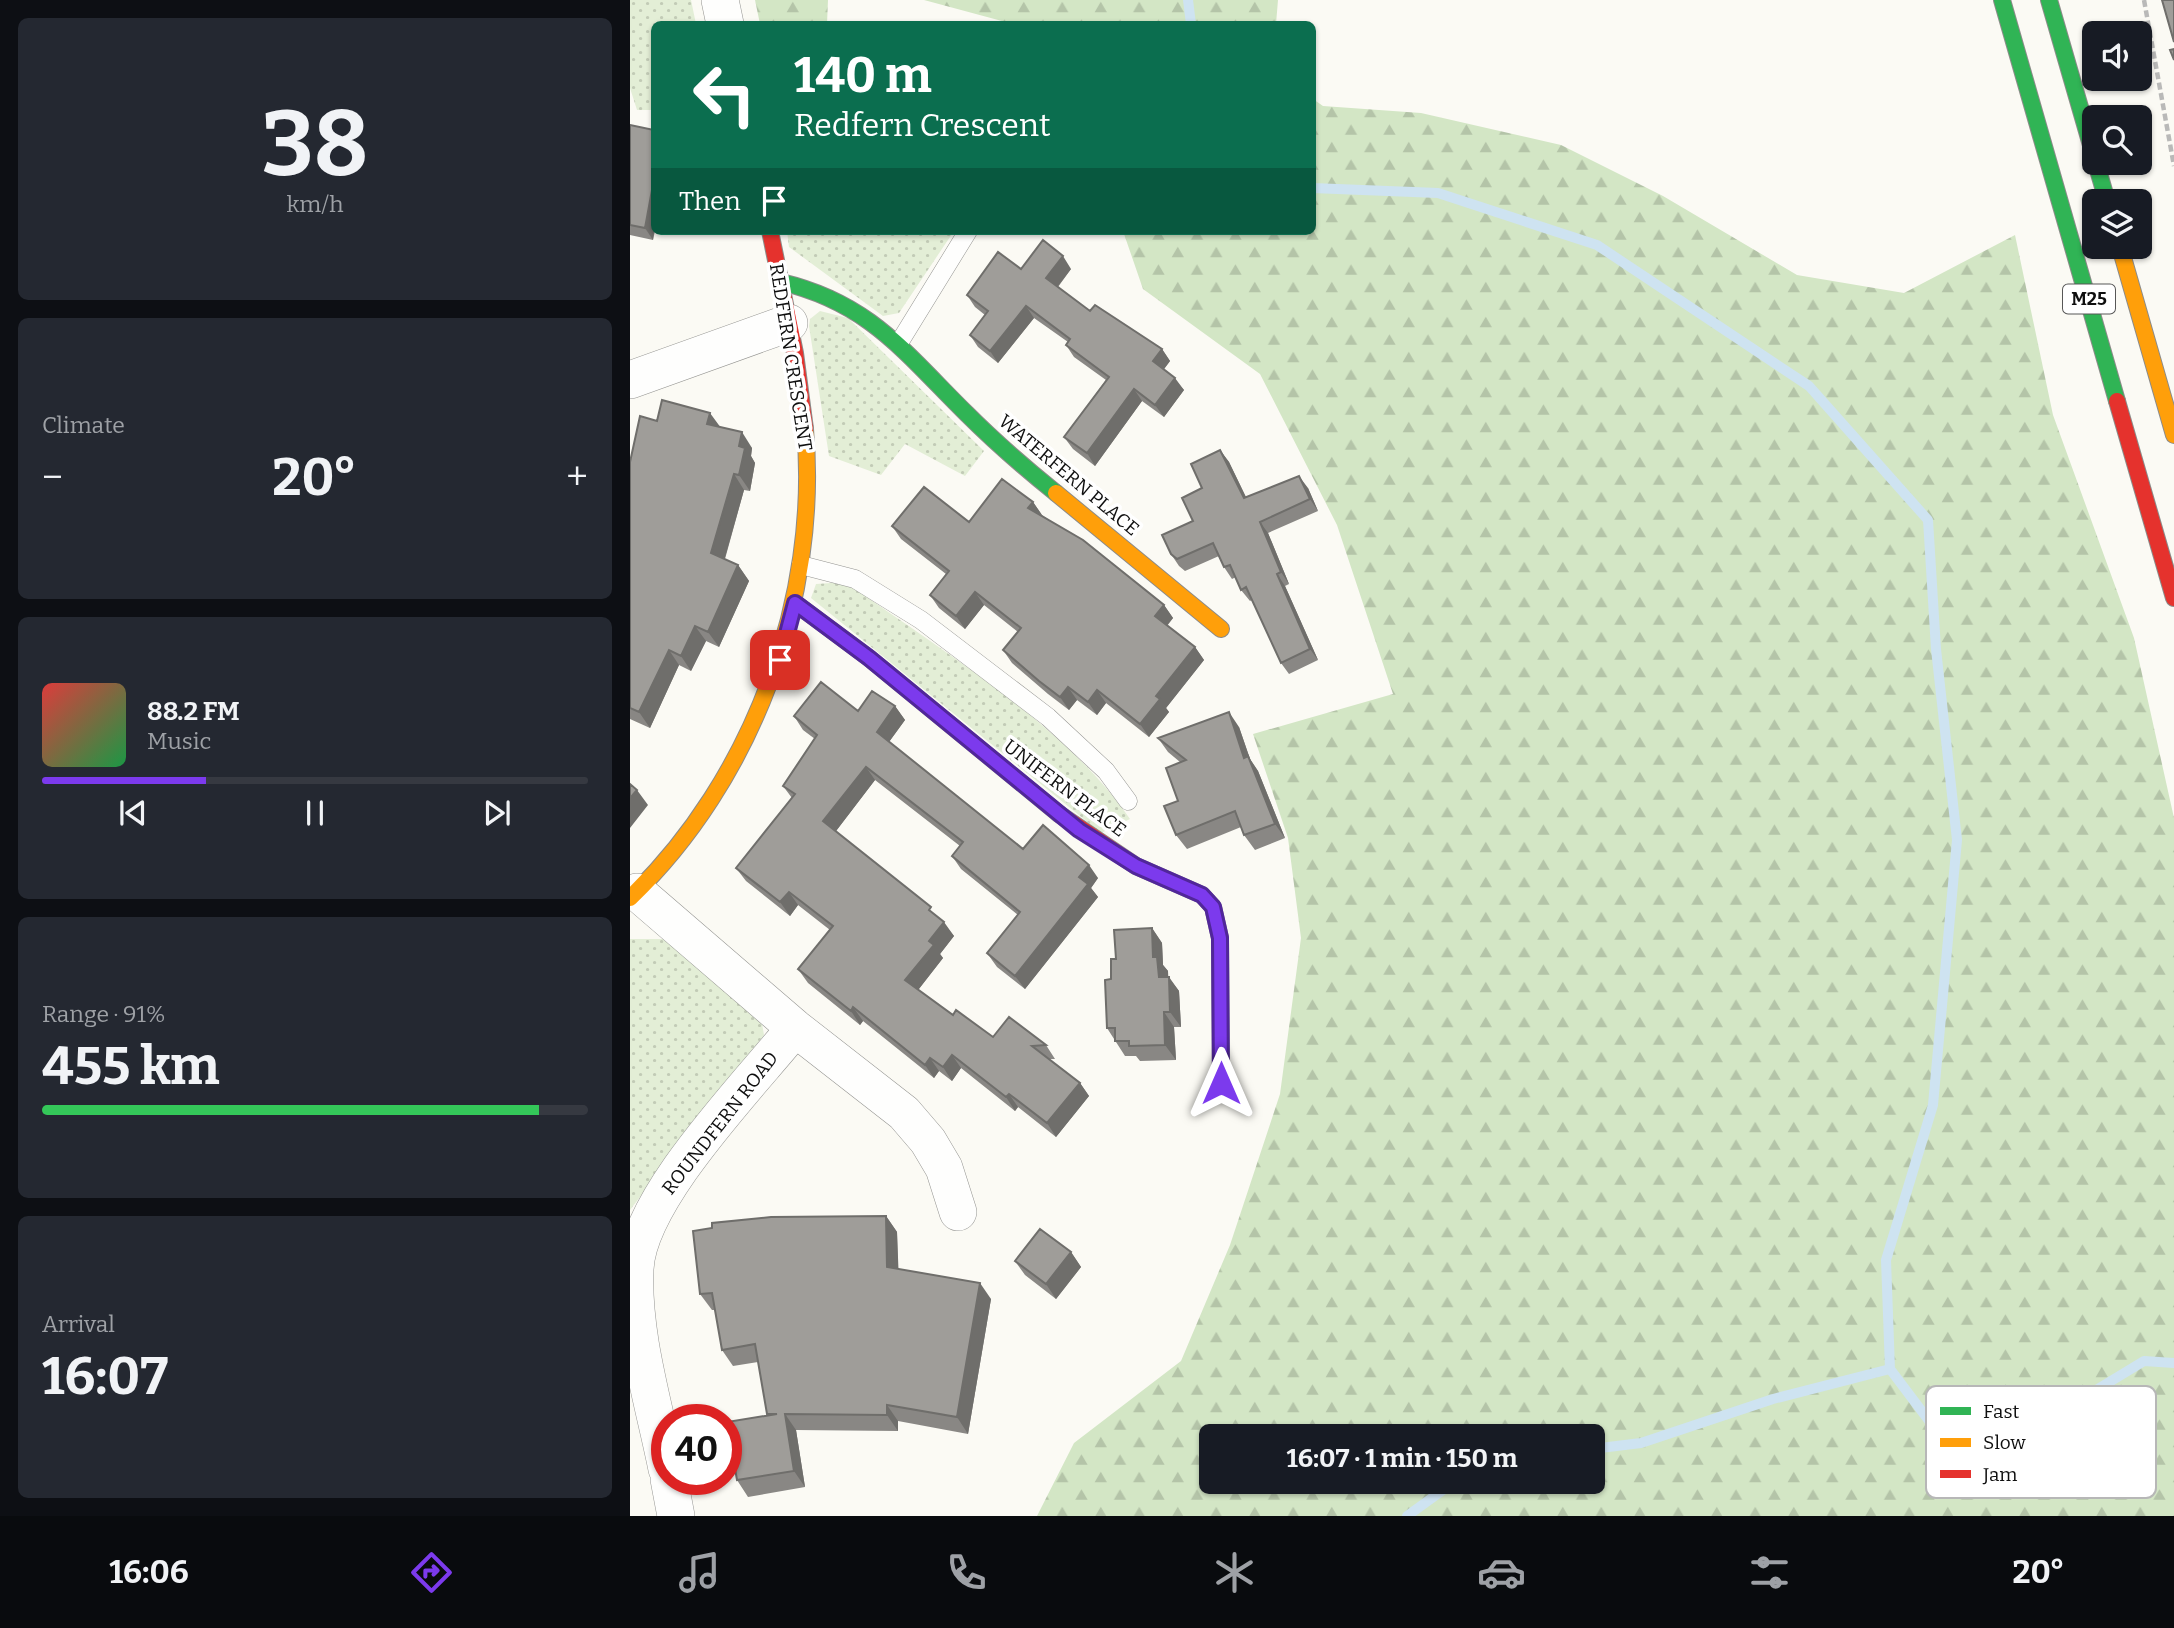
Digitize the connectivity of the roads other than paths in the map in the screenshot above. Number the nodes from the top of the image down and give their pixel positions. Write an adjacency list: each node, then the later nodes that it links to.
1 (720, 0): 4 (street)
2 (2002, 0): 15 (street, M25)
3 (2049, 0): 5 (street)
4 (724, 21)
5 (2082, 116)
6 (771, 235): 9 (street, REDFERN CRESCENT)
7 (966, 235): 11 (lane)
8 (2123, 259): 13 (street, M25)
9 (781, 282): 10 (street, REDFERN CRESCENT); 11 (street, WATERFERN PLACE)
10 (789, 323): 12 (street); 14 (street, REDFERN CRESCENT)
11 (899, 343): 17 (street, WATERFERN PLACE)
12 (630, 380)
13 (2174, 435)
14 (801, 565): 16 (street, REDFERN CRESCENT); 18 (lane)
15 (2174, 598)
16 (795, 603): 19 (street, REDFERN CRESCENT); 21 (street, UNIFERN PLACE)
17 (1221, 629)
18 (1128, 801)
19 (634, 895): 20 (street)
20 (795, 1028): 22 (street); 23 (street, ROUNDFERN ROAD)
21 (1221, 1083)
22 (958, 1212)
23 (654, 1404)
24 (672, 1495): 25 (street)
25 (676, 1516)

